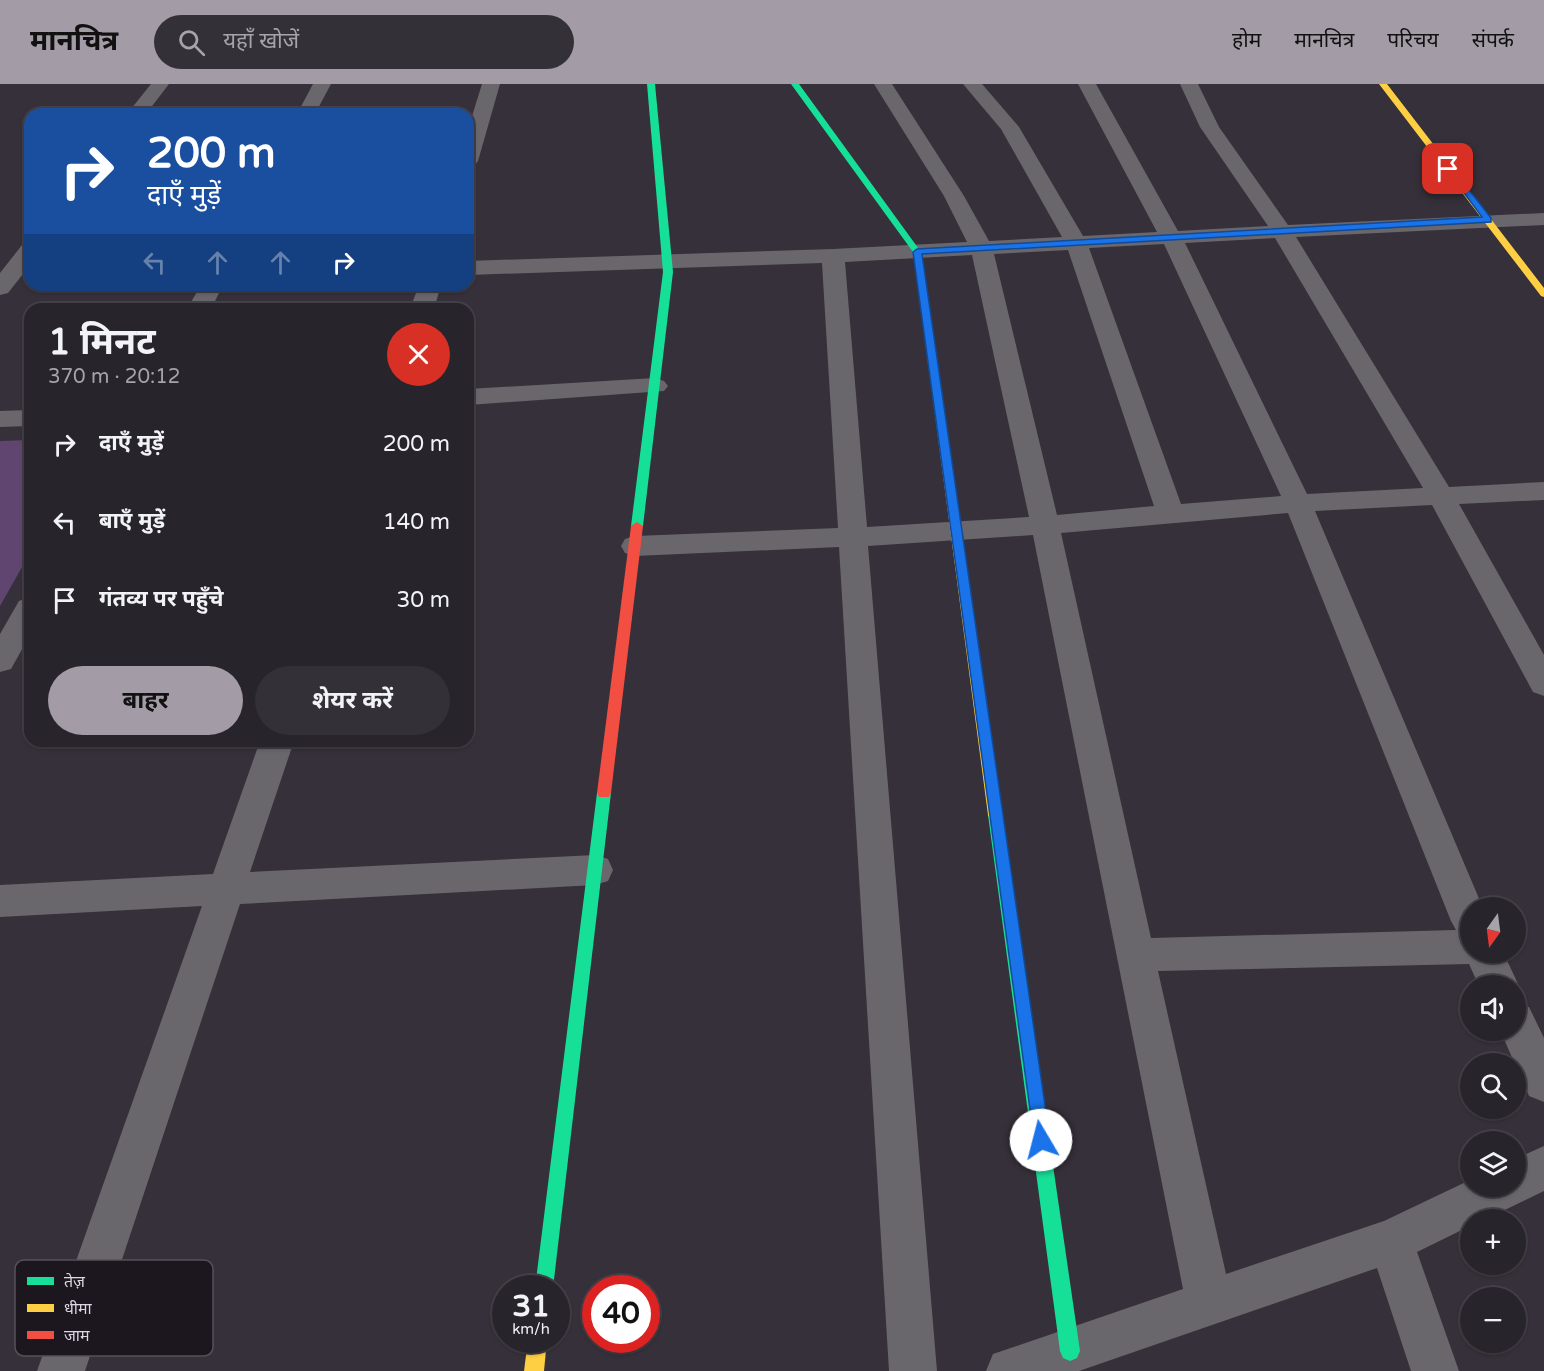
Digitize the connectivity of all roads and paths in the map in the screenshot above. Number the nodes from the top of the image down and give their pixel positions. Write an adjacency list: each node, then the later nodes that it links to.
1 (159, 84): 11 (street)
2 (322, 84): 12 (street)
3 (491, 84): 13 (street)
4 (651, 84): 23 (street)
5 (795, 84): 20 (street)
6 (883, 84): 19 (street)
7 (972, 84): 18 (street)
8 (1087, 84): 17 (street)
9 (1189, 84): 16 (street)
10 (1383, 84): 15 (street)
11 (141, 108)
12 (309, 108)
13 (474, 141)
14 (1544, 219): 15 (street)
15 (1488, 220): 16 (street); 27 (street)
16 (1282, 231): 17 (street); 33 (street)
17 (1172, 239): 18 (street); 34 (street)
18 (1077, 244): 19 (street); 35 (street)
19 (982, 249): 20 (street); 36 (street)
20 (917, 252): 21 (street); 37 (street)
21 (833, 256): 23 (street); 38 (street)
22 (24, 258): 26 (street)
23 (669, 262): 24 (street); 28 (street)
24 (474, 268)
25 (24, 283): 26 (street)
26 (2, 285)
27 (1544, 294)
28 (655, 386): 29 (street); 39 (street)
29 (474, 397)
30 (0, 418): 31 (street)
31 (24, 418)
32 (1544, 491): 33 (street)
33 (1440, 494): 34 (street); 42 (street)
34 (1298, 503): 35 (street); 46 (street)
35 (1170, 512): 36 (street)
36 (1045, 525): 37 (street); 49 (street)
37 (956, 529): 38 (street); 59 (street)
38 (853, 537): 39 (street); 64 (street)
39 (635, 546): 44 (street)
40 (16, 621): 41 (street)
41 (0, 660)
42 (1544, 684)
43 (275, 747): 45 (street)
44 (595, 870): 45 (street); 57 (street)
45 (227, 889): 47 (street); 56 (street)
46 (1460, 897)
47 (0, 901)
48 (1460, 947): 49 (street)
49 (1134, 955): 58 (street)
50 (1525, 1041): 51 (street)
51 (1544, 1082)
52 (1544, 1168): 53 (street)
53 (1526, 1177)
54 (1483, 1197): 55 (street)
55 (1391, 1241): 58 (street); 66 (street)
56 (99, 1260)
57 (546, 1275)
58 (1209, 1303): 59 (street)
59 (1070, 1351): 65 (street)
60 (536, 1353): 63 (street)
61 (66, 1356): 62 (street)
62 (61, 1371)
63 (534, 1371)
64 (913, 1371)
65 (1010, 1371)
66 (1435, 1371)

